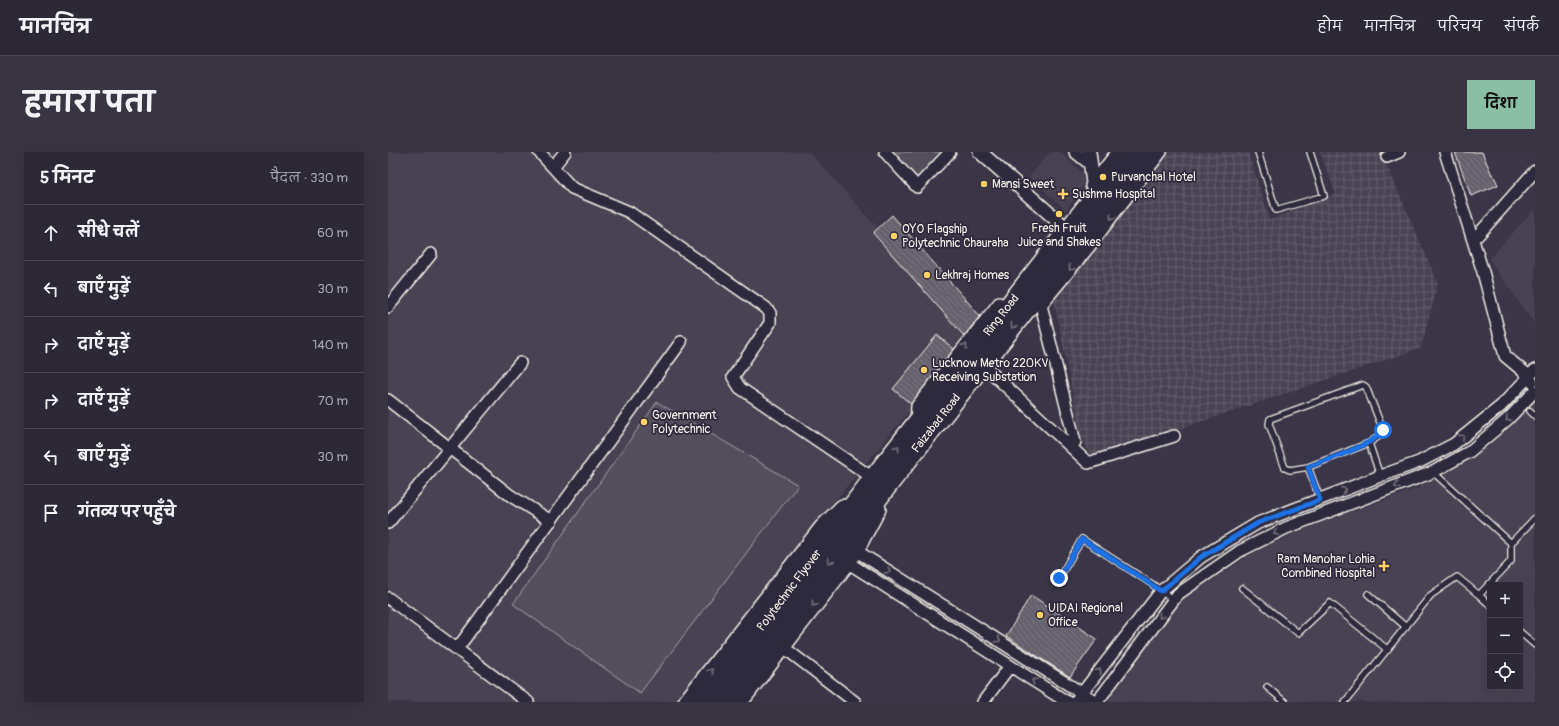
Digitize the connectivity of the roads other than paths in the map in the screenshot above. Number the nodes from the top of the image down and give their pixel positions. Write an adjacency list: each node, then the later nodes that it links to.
1 (540, 152): 18 (street)
2 (565, 152): 18 (street)
3 (885, 152): 4 (street)
4 (950, 152)
5 (980, 152): 21 (street)
6 (1075, 152): 17 (street)
7 (1089, 152): 17 (street)
8 (1117, 152): 20 (street)
9 (1128, 152): 21 (highway, Ring Road)
10 (1146, 152): 21 (highway, Faizabad Road)
11 (1161, 152): 21 (street, one-way to 21)
12 (1258, 152): 13 (lane)
13 (1310, 152)
14 (1399, 152): 16 (street)
15 (1445, 152): 22 (street)
16 (1387, 158)
17 (1091, 166): 20 (street)
18 (553, 167): 42 (street)
19 (1535, 171): 22 (street)
20 (1093, 183): 21 (street)
21 (1075, 235): 24 (highway, Faizabad Road, one-way to 24); 42 (highway, Ring Road, one-way to 21)
22 (1472, 237): 29 (street)
23 (432, 254): 25 (street)
24 (1035, 305): 28 (highway, Faizabad Road, one-way to 28); 37 (street)
25 (388, 307)
26 (681, 342): 46 (street)
27 (520, 364): 38 (street)
28 (982, 364): 37 (street); 42 (highway, Faizabad Road)
29 (1533, 375): 30 (street); 41 (street, one-way to 29)
30 (1535, 388)
31 (1535, 392): 40 (street, one-way to 40)
32 (388, 400): 38 (street)
33 (1530, 411): 34 (lane)
34 (1535, 416)
35 (1174, 436): 37 (street)
36 (1369, 443): 39 (lane); 39 (lane); 41 (lane)
37 (1071, 447)
38 (450, 448): 45 (street); 46 (street)
39 (1308, 467): 43 (lane)
40 (1433, 472): 48 (lane); 57 (street, one-way to 57)
41 (1380, 476): 43 (street, one-way to 41)
42 (881, 481): 47 (highway, Polytechnic Flyover); 49 (main road, Faizabad Road); 72 (main road, Faizabad Road, one-way to 42)
43 (1320, 500): 52 (street)
44 (1535, 518): 48 (lane)
45 (389, 521)
46 (551, 521): 66 (street)
47 (847, 526): 73 (highway, Polytechnic Flyover); 74 (highway, Polytechnic Flyover, one-way to 74)
48 (1511, 544): 54 (lane)
49 (851, 556): 55 (street, one-way to 55); 59 (street); 65 (main road, Faizabad Road, one-way to 65)
50 (1059, 578): 52 (lane)
51 (1242, 588): 67 (lane)
52 (1161, 591): 57 (lane); 61 (street)
53 (1368, 594): 60 (lane)
54 (1479, 595): 58 (lane); 60 (lane)
55 (930, 597): 59 (street); 70 (street, one-way to 70)
56 (388, 598): 66 (street)
57 (1173, 600): 63 (street, one-way to 63)
58 (1487, 602)
59 (922, 610): 68 (street)
60 (1406, 627): 67 (lane)
61 (1127, 635): 63 (street); 70 (street, one-way to 61)
62 (1523, 635): 64 (lane)
63 (1139, 645): 79 (street)
64 (1535, 645)
65 (782, 646): 75 (main road, Faizabad Road); 76 (street)
66 (457, 649): 71 (street)
67 (1388, 650): 81 (lane)
68 (1010, 666): 77 (street); 78 (street, one-way to 68)
69 (1267, 687): 80 (lane)
70 (1078, 698): 79 (street)
71 (528, 702)
72 (687, 702)
73 (705, 702)
74 (723, 702)
75 (739, 702)
76 (855, 702)
77 (983, 702)
78 (1067, 702)
79 (1096, 702)
80 (1285, 702)
81 (1345, 702)

